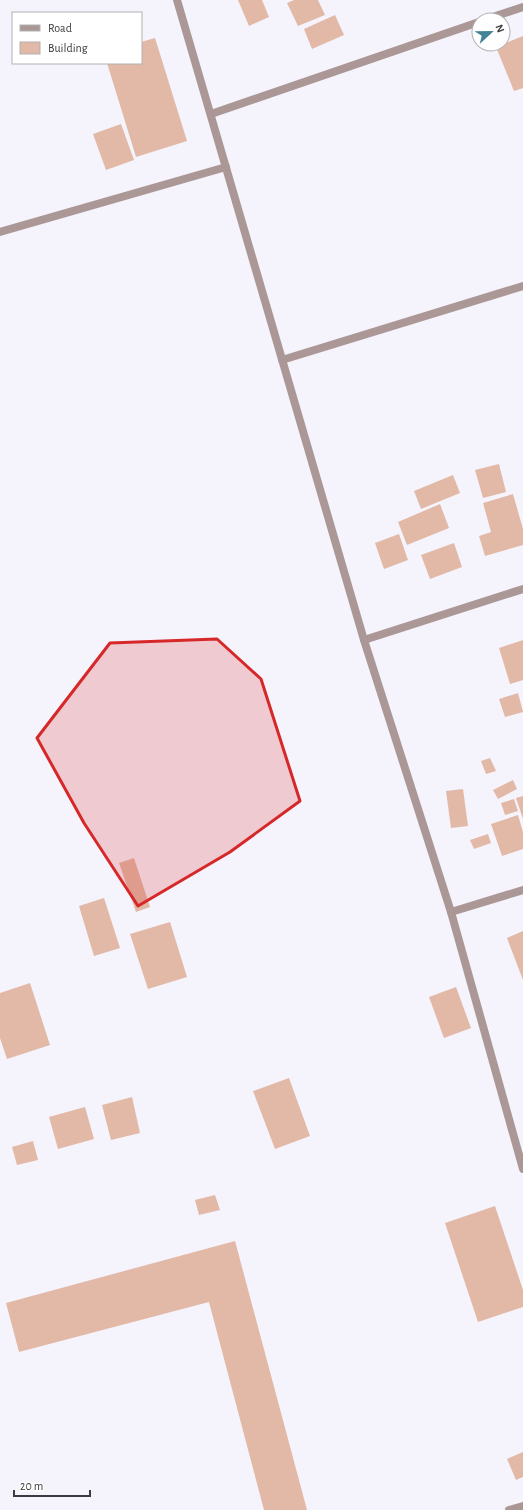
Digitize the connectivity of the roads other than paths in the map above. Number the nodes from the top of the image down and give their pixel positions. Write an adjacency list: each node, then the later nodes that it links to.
1 (177, 0): 5 (street)
2 (523, 7): 3 (street)
3 (508, 12)
4 (471, 25): 5 (street)
5 (211, 114): 6 (street)
6 (226, 166): 7 (street); 9 (street)
7 (0, 232)
8 (523, 286): 9 (street)
9 (282, 360): 11 (street)
10 (523, 589): 11 (street)
11 (364, 640): 13 (street)
12 (523, 890): 13 (street)
13 (451, 912): 14 (street)
14 (523, 1169)
15 (523, 1506): 16 (street)
16 (509, 1510)

